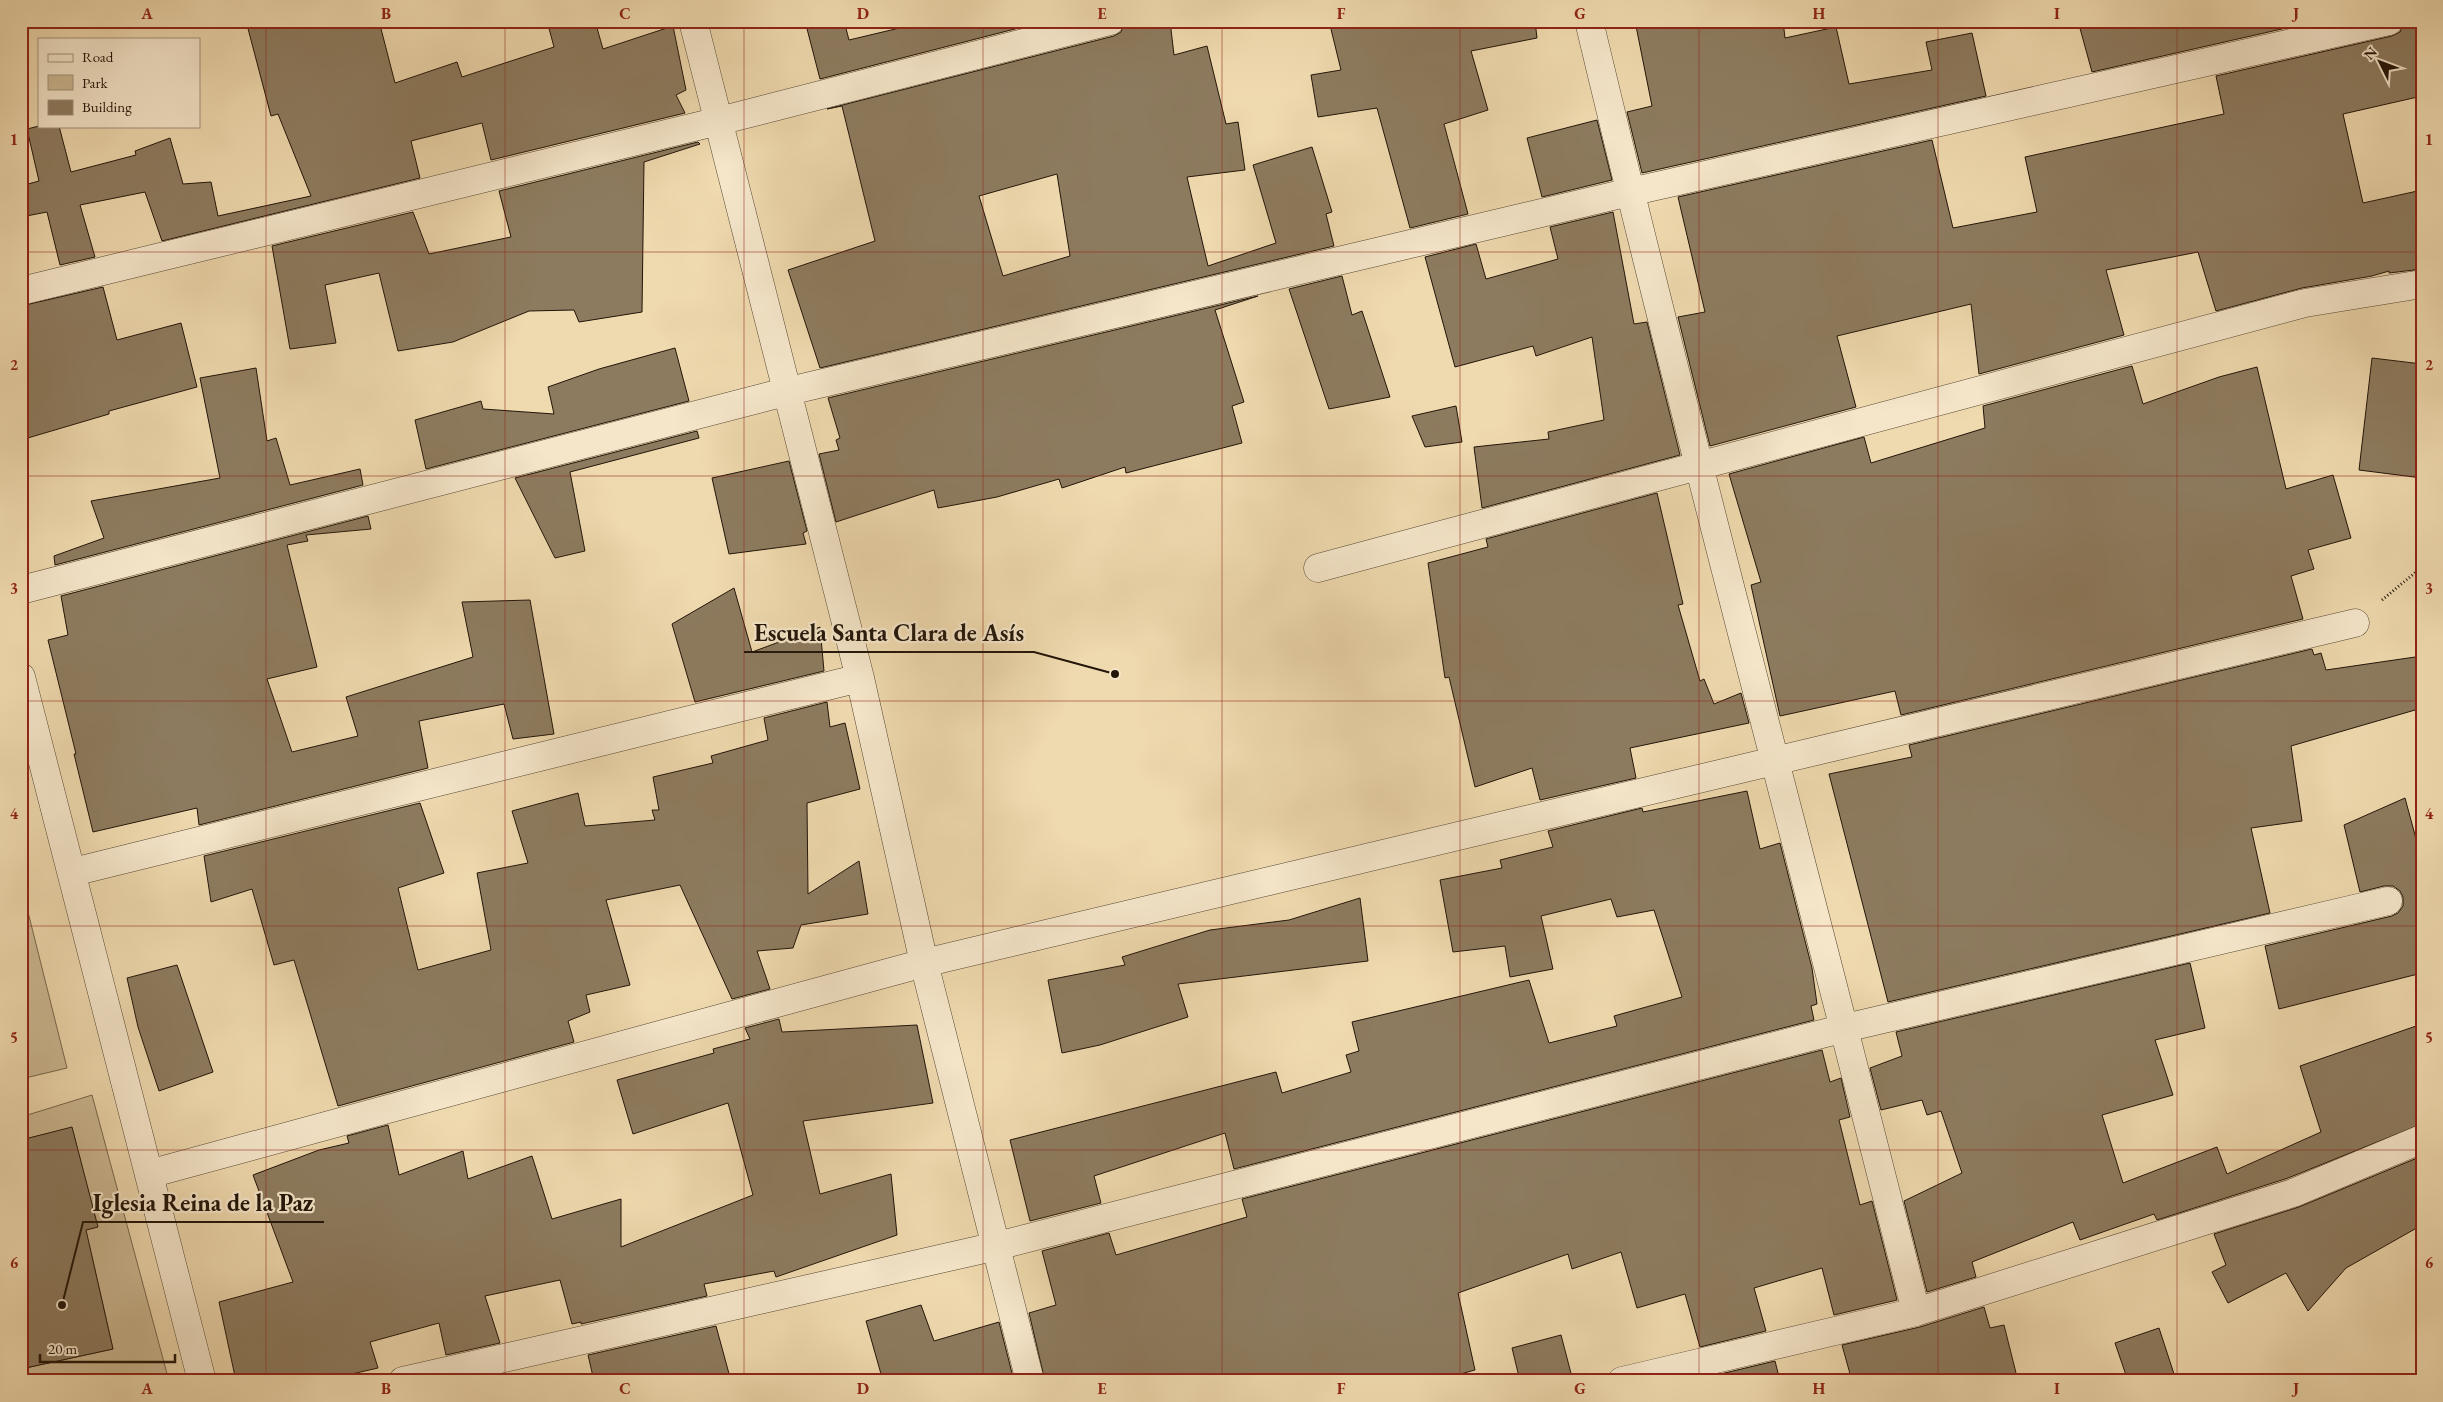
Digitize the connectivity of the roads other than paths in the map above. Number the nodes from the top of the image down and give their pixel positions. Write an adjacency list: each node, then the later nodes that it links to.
1 (693, 21): 5 (street)
2 (1110, 21): 5 (street)
3 (1589, 21): 6 (street)
4 (2389, 21): 6 (street)
5 (719, 121): 8 (street); 9 (street)
6 (1630, 192): 9 (street); 10 (street)
7 (2422, 284): 10 (street)
8 (21, 291)
9 (786, 392): 12 (street); 15 (street)
10 (1698, 466): 11 (street); 16 (street)
11 (1318, 568)
12 (21, 590)
13 (2355, 623): 16 (street)
14 (21, 677): 17 (street)
15 (860, 678): 17 (street); 19 (street)
16 (1776, 762): 19 (street); 20 (street)
17 (72, 872): 22 (street)
18 (2388, 901): 20 (street)
19 (924, 963): 22 (street); 23 (street)
20 (1845, 1028): 23 (street); 24 (street)
21 (2422, 1139): 24 (street)
22 (150, 1174): 25 (street)
23 (997, 1246): 26 (street); 27 (street)
24 (1916, 1312): 28 (street)
25 (202, 1381)
26 (404, 1381)
27 (1030, 1381)
28 (1622, 1381)

